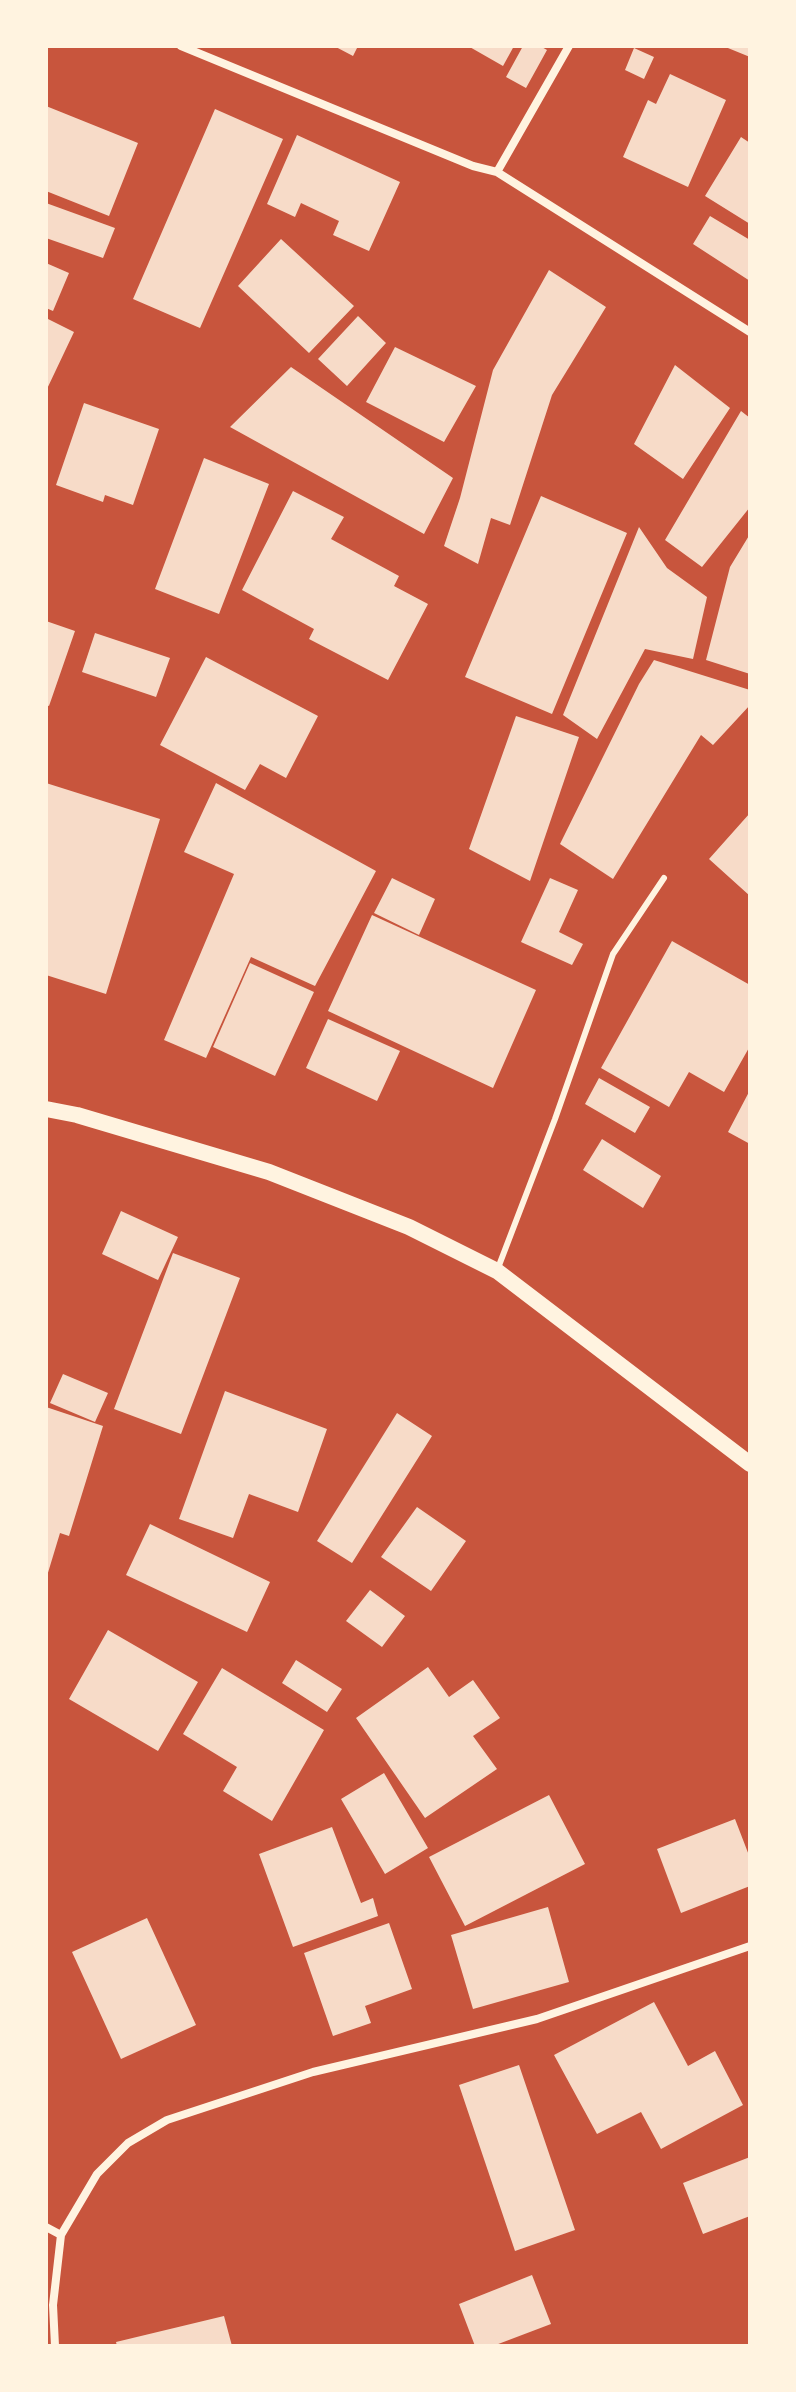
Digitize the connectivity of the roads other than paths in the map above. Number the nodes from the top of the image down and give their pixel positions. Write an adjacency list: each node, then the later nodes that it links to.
1 (181, 46): 3 (street)
2 (569, 46): 3 (street)
3 (497, 172): 4 (street)
4 (750, 332)
5 (664, 878): 7 (lane)
6 (46, 1109): 7 (main road)
7 (497, 1271): 8 (main road)
8 (750, 1464)
9 (750, 1946): 11 (street)
10 (46, 2227): 11 (street)
11 (61, 2235): 12 (street)
12 (55, 2346)

